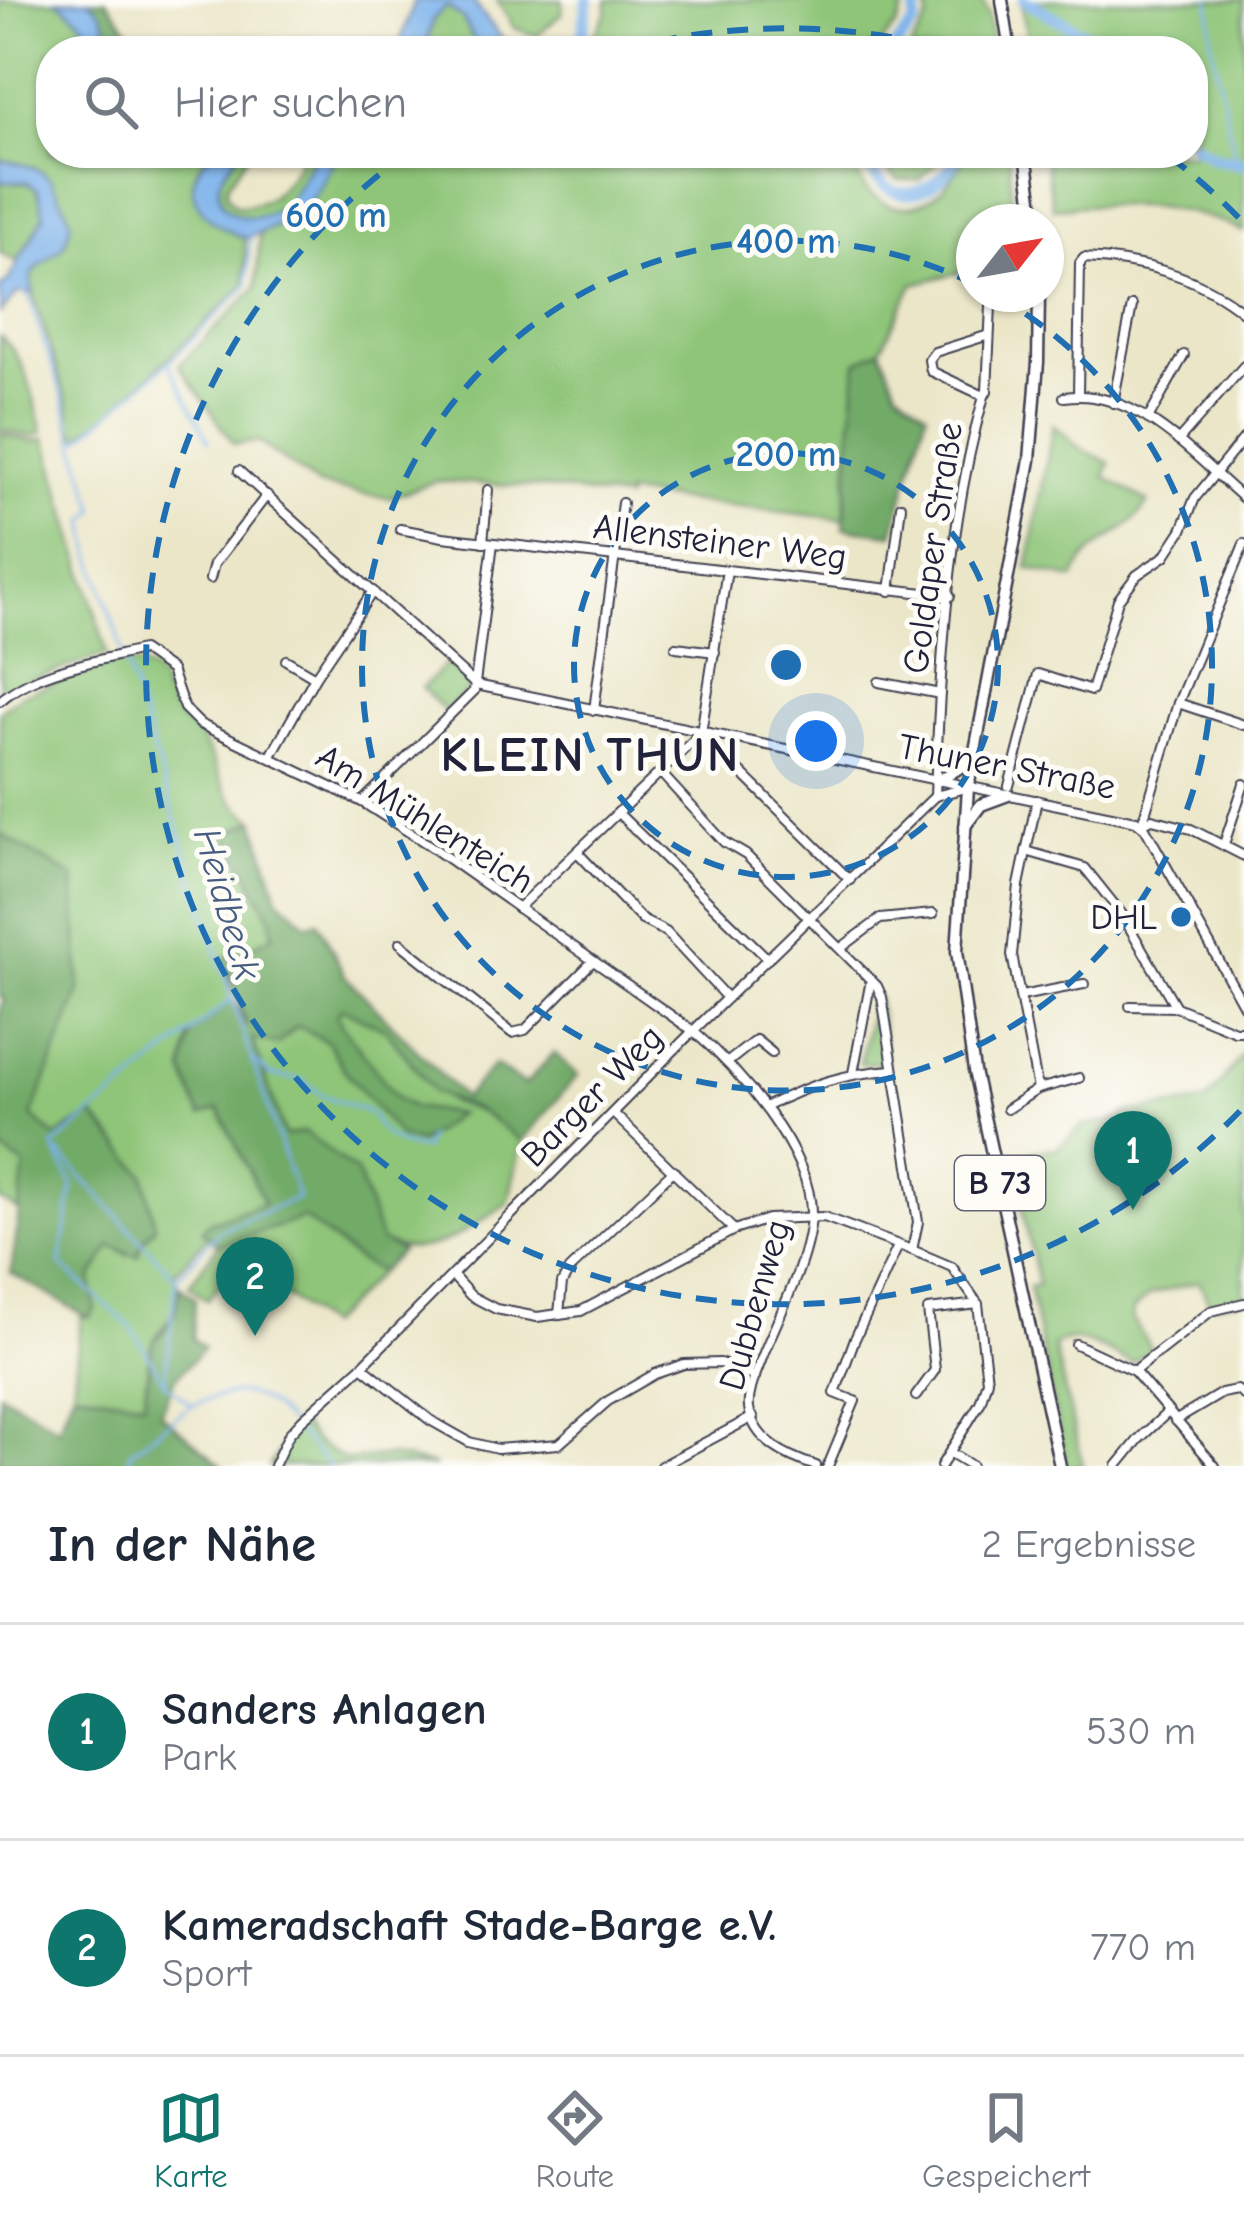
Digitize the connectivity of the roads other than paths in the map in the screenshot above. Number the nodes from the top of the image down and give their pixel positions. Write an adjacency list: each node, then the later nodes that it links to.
1 (1002, 0): 2 (main road)
2 (1008, 36)
3 (1028, 168): 4 (main road)
4 (1033, 204)
5 (1132, 306): 15 (street)
6 (991, 312): 9 (street, Goldaper Straße)
7 (1039, 312): 48 (main road, B 73)
8 (1244, 313): 12 (street)
9 (989, 335): 13 (street, Goldaper Straße); 13 (street)
10 (1184, 355): 16 (street)
11 (1244, 366): 18 (street)
12 (1078, 395): 14 (street); 15 (street)
13 (984, 396): 34 (street, Goldaper Straße)
14 (1064, 397)
15 (1113, 403): 16 (street)
16 (1148, 419): 18 (street)
17 (1244, 438): 20 (street)
18 (1178, 441): 20 (street)
19 (239, 471): 22 (street)
20 (1214, 473): 23 (street); 53 (street)
21 (488, 490): 27 (street)
22 (267, 495): 31 (street); 33 (street)
23 (1244, 500)
24 (622, 503): 29 (street)
25 (901, 506): 32 (street)
26 (400, 529): 27 (street, Allensteiner Weg)
27 (488, 542): 29 (street, Allensteiner Weg); 40 (street)
28 (1244, 544): 43 (street)
29 (614, 557): 30 (street, Allensteiner Weg); 44 (street)
30 (727, 570): 32 (street, Allensteiner Weg); 36 (street)
31 (210, 579)
32 (890, 590): 34 (street, Allensteiner Weg)
33 (373, 591): 38 (street); 40 (street)
34 (950, 596): 41 (street, Goldaper Straße)
35 (676, 647): 36 (street)
36 (715, 652): 46 (street)
37 (286, 660): 38 (street)
38 (315, 677): 47 (street)
39 (879, 682): 41 (street)
40 (476, 685): 44 (street, Thuner Straße); 56 (street)
41 (940, 694): 50 (street, Goldaper Straße)
42 (0, 701): 47 (street, Am Mühlenteich)
43 (1178, 703): 45 (street); 58 (street)
44 (594, 710): 46 (street, Thuner Straße)
45 (1244, 725)
46 (701, 733): 49 (street); 50 (street, Thuner Straße); 64 (street)
47 (272, 756): 56 (street, Am Mühlenteich)
48 (973, 759): 50 (main road); 52 (main road, B 73)
49 (660, 772): 57 (street); 67 (street)
50 (938, 780): 52 (street, Thuner Straße); 54 (street, Goldaper Straße)
51 (1244, 784): 60 (street)
52 (968, 788): 53 (street, Thuner Straße); 54 (street); 59 (main road, B 73)
53 (1008, 790): 55 (street, Thuner Straße); 59 (main road)
54 (935, 796): 64 (street, Barger Weg)
55 (1036, 800): 58 (street, Thuner Straße); 61 (street)
56 (362, 802): 65 (street, Am Mühlenteich)
57 (618, 812): 62 (street); 70 (street)
58 (1142, 824): 60 (street); 77 (street, Thuner Straße)
59 (963, 829): 114 (main road, B 73)
60 (1224, 844): 63 (street)
61 (1027, 851): 74 (street); 78 (street)
62 (577, 852): 65 (street); 75 (street)
63 (1244, 856)
64 (850, 880): 67 (street, Barger Weg)
65 (518, 908): 71 (street, Am Mühlenteich)
66 (933, 914): 69 (street)
67 (811, 918): 69 (street); 70 (street, Barger Weg)
68 (400, 943): 71 (street)
69 (841, 948): 72 (street)
70 (768, 959): 75 (street, Barger Weg)
71 (593, 961): 79 (street, Am Mühlenteich)
72 (871, 978): 83 (street); 84 (street)
73 (1084, 984): 74 (street)
74 (1021, 996): 86 (street)
75 (727, 998): 79 (street, Barger Weg)
76 (1130, 1006): 78 (street)
77 (1244, 1006)
78 (1176, 1007): 80 (street)
79 (694, 1031): 82 (street, Dubbenweg); 89 (street, Barger Weg)
80 (1244, 1031)
81 (772, 1053): 82 (street)
82 (728, 1062): 87 (street, Dubbenweg)
83 (892, 1070): 84 (street); 94 (street)
84 (854, 1072): 87 (street)
85 (1079, 1078): 86 (street)
86 (1038, 1089): 88 (street)
87 (766, 1106): 91 (street, Dubbenweg)
88 (1007, 1109)
89 (613, 1113): 90 (street); 95 (street, Barger Weg)
90 (674, 1170): 92 (street); 98 (street)
91 (811, 1215): 92 (street); 93 (street); 102 (street, Dubbenweg)
92 (734, 1230): 98 (street)
93 (898, 1246): 94 (street); 111 (street)
94 (912, 1250): 97 (street)
95 (452, 1275): 98 (street); 100 (street, Barger Weg)
96 (1244, 1303): 101 (street)
97 (978, 1304): 104 (street); 107 (street)
98 (559, 1315)
99 (1076, 1344): 101 (street)
100 (362, 1366): 102 (street); 108 (street, Barger Weg)
101 (1135, 1371): 106 (street)
102 (755, 1377): 105 (street, Dubbenweg)
103 (1244, 1395): 106 (street)
104 (916, 1396)
105 (753, 1417): 109 (street, Dubbenweg); 110 (street, Dubbenweg)
106 (1172, 1417): 115 (street); 116 (street)
107 (951, 1453): 112 (street); 113 (street)
108 (274, 1466)
109 (661, 1466)
110 (815, 1466)
111 (828, 1466)
112 (941, 1466)
113 (972, 1466)
114 (1060, 1466)
115 (1117, 1466)
116 (1215, 1466)

